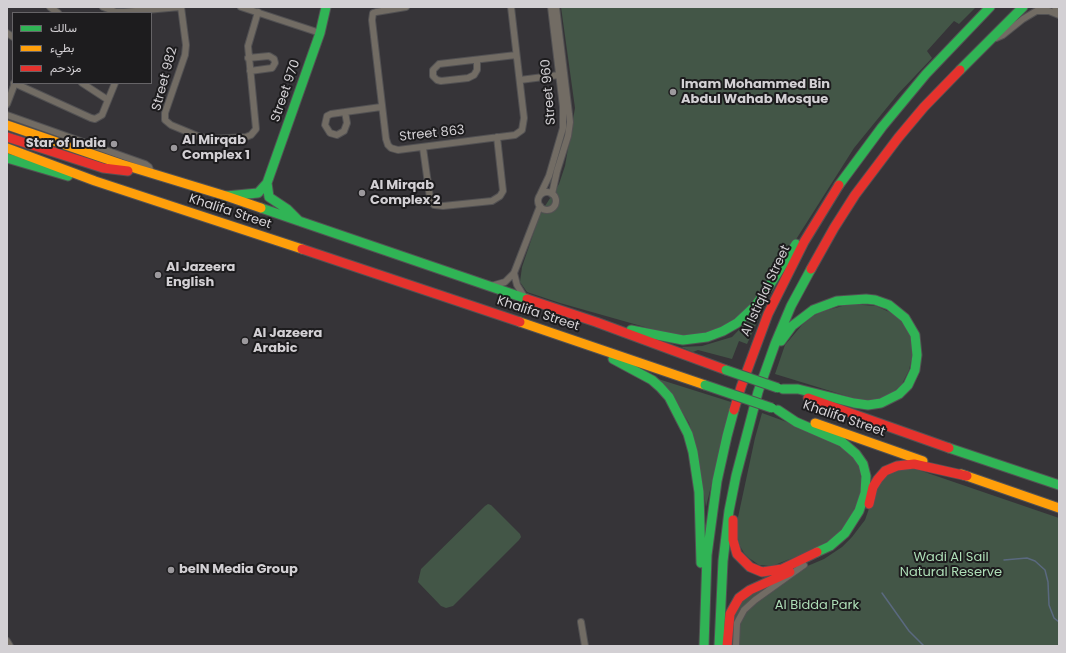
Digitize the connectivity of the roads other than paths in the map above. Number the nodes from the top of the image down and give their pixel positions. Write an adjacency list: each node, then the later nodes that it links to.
1 (103, 7): 13 (street)
2 (180, 7): 14 (street); 22 (street, Street 982)
3 (241, 7): 15 (street)
4 (326, 7): 17 (main road, Street 970)
5 (406, 7): 31 (street, Street 863)
6 (511, 7): 19 (street, Street 863)
7 (551, 7): 23 (street, Street 960)
8 (556, 7): 44 (street, Street 960)
9 (990, 7): 50 (main road, Al Istiqlal Street)
10 (1023, 7): 18 (main road)
11 (1055, 7): 16 (street)
12 (1040, 9): 16 (street); 18 (street)
13 (116, 12)
14 (133, 12)
15 (258, 12): 17 (street); 20 (street, Street 982)
16 (1059, 14)
17 (320, 33): 42 (main road, Street 970)
18 (991, 39): 56 (main road)
19 (516, 55): 21 (street); 24 (street, Street 863)
20 (248, 58): 22 (street, Street 982); 22 (street)
21 (477, 60): 21 (street)
22 (250, 71)
23 (559, 75): 24 (street); 45 (street, Street 960)
24 (520, 80): 36 (street, Street 863)
25 (14, 84): 30 (street)
26 (16, 84): 29 (street)
27 (84, 84): 29 (street)
28 (114, 84): 29 (street)
29 (108, 100)
30 (7, 104)
31 (381, 107): 32 (street); 38 (street, Street 863)
32 (346, 112)
33 (7, 115): 40 (street, Khalifa Street)
34 (7, 125): 40 (main road, Khalifa Street)
35 (7, 137): 40 (main road)
36 (497, 137): 38 (street, Street 863); 38 (street)
37 (7, 148): 41 (main road, Khalifa Street)
38 (423, 148)
39 (7, 158): 41 (main road)
40 (152, 174): 46 (main road, Khalifa Street)
41 (95, 181): 55 (main road, Khalifa Street)
42 (267, 183): 43 (main road); 47 (main road)
43 (251, 194): 46 (main road); 47 (main road)
44 (552, 194): 45 (street); 48 (street)
45 (540, 195): 48 (street)
46 (226, 196): 49 (main road, Khalifa Street)
47 (276, 202): 49 (main road)
48 (540, 206): 51 (street)
49 (299, 221): 52 (main road, Khalifa Street)
50 (814, 223): 54 (main road); 64 (main road, Al Istiqlal Street)
51 (514, 273): 52 (street); 53 (street)
52 (486, 286): 53 (main road, Khalifa Street)
53 (526, 300): 54 (main road, Khalifa Street)
54 (596, 322): 57 (main road, Khalifa Street, bridge)
55 (587, 344): 58 (main road, Khalifa Street, bridge); 64 (main road)
56 (766, 367): 57 (main road); 60 (main road)
57 (781, 389): 61 (main road, Khalifa Street)
58 (775, 409): 59 (main road, Khalifa Street); 60 (main road)
59 (967, 476): 62 (main road, Khalifa Street); 63 (main road)
60 (734, 484): 72 (main road)
61 (1059, 485)
62 (1059, 508)
63 (804, 565): 73 (main road); 74 (street)
64 (705, 588): 71 (main road, Al Istiqlal Street)
65 (581, 622): 66 (street)
66 (583, 634): 69 (street); 70 (street)
67 (7, 641): 68 (street)
68 (10, 646)
69 (579, 646)
70 (585, 646)
71 (704, 646)
72 (719, 646)
73 (727, 646)
74 (736, 646)

